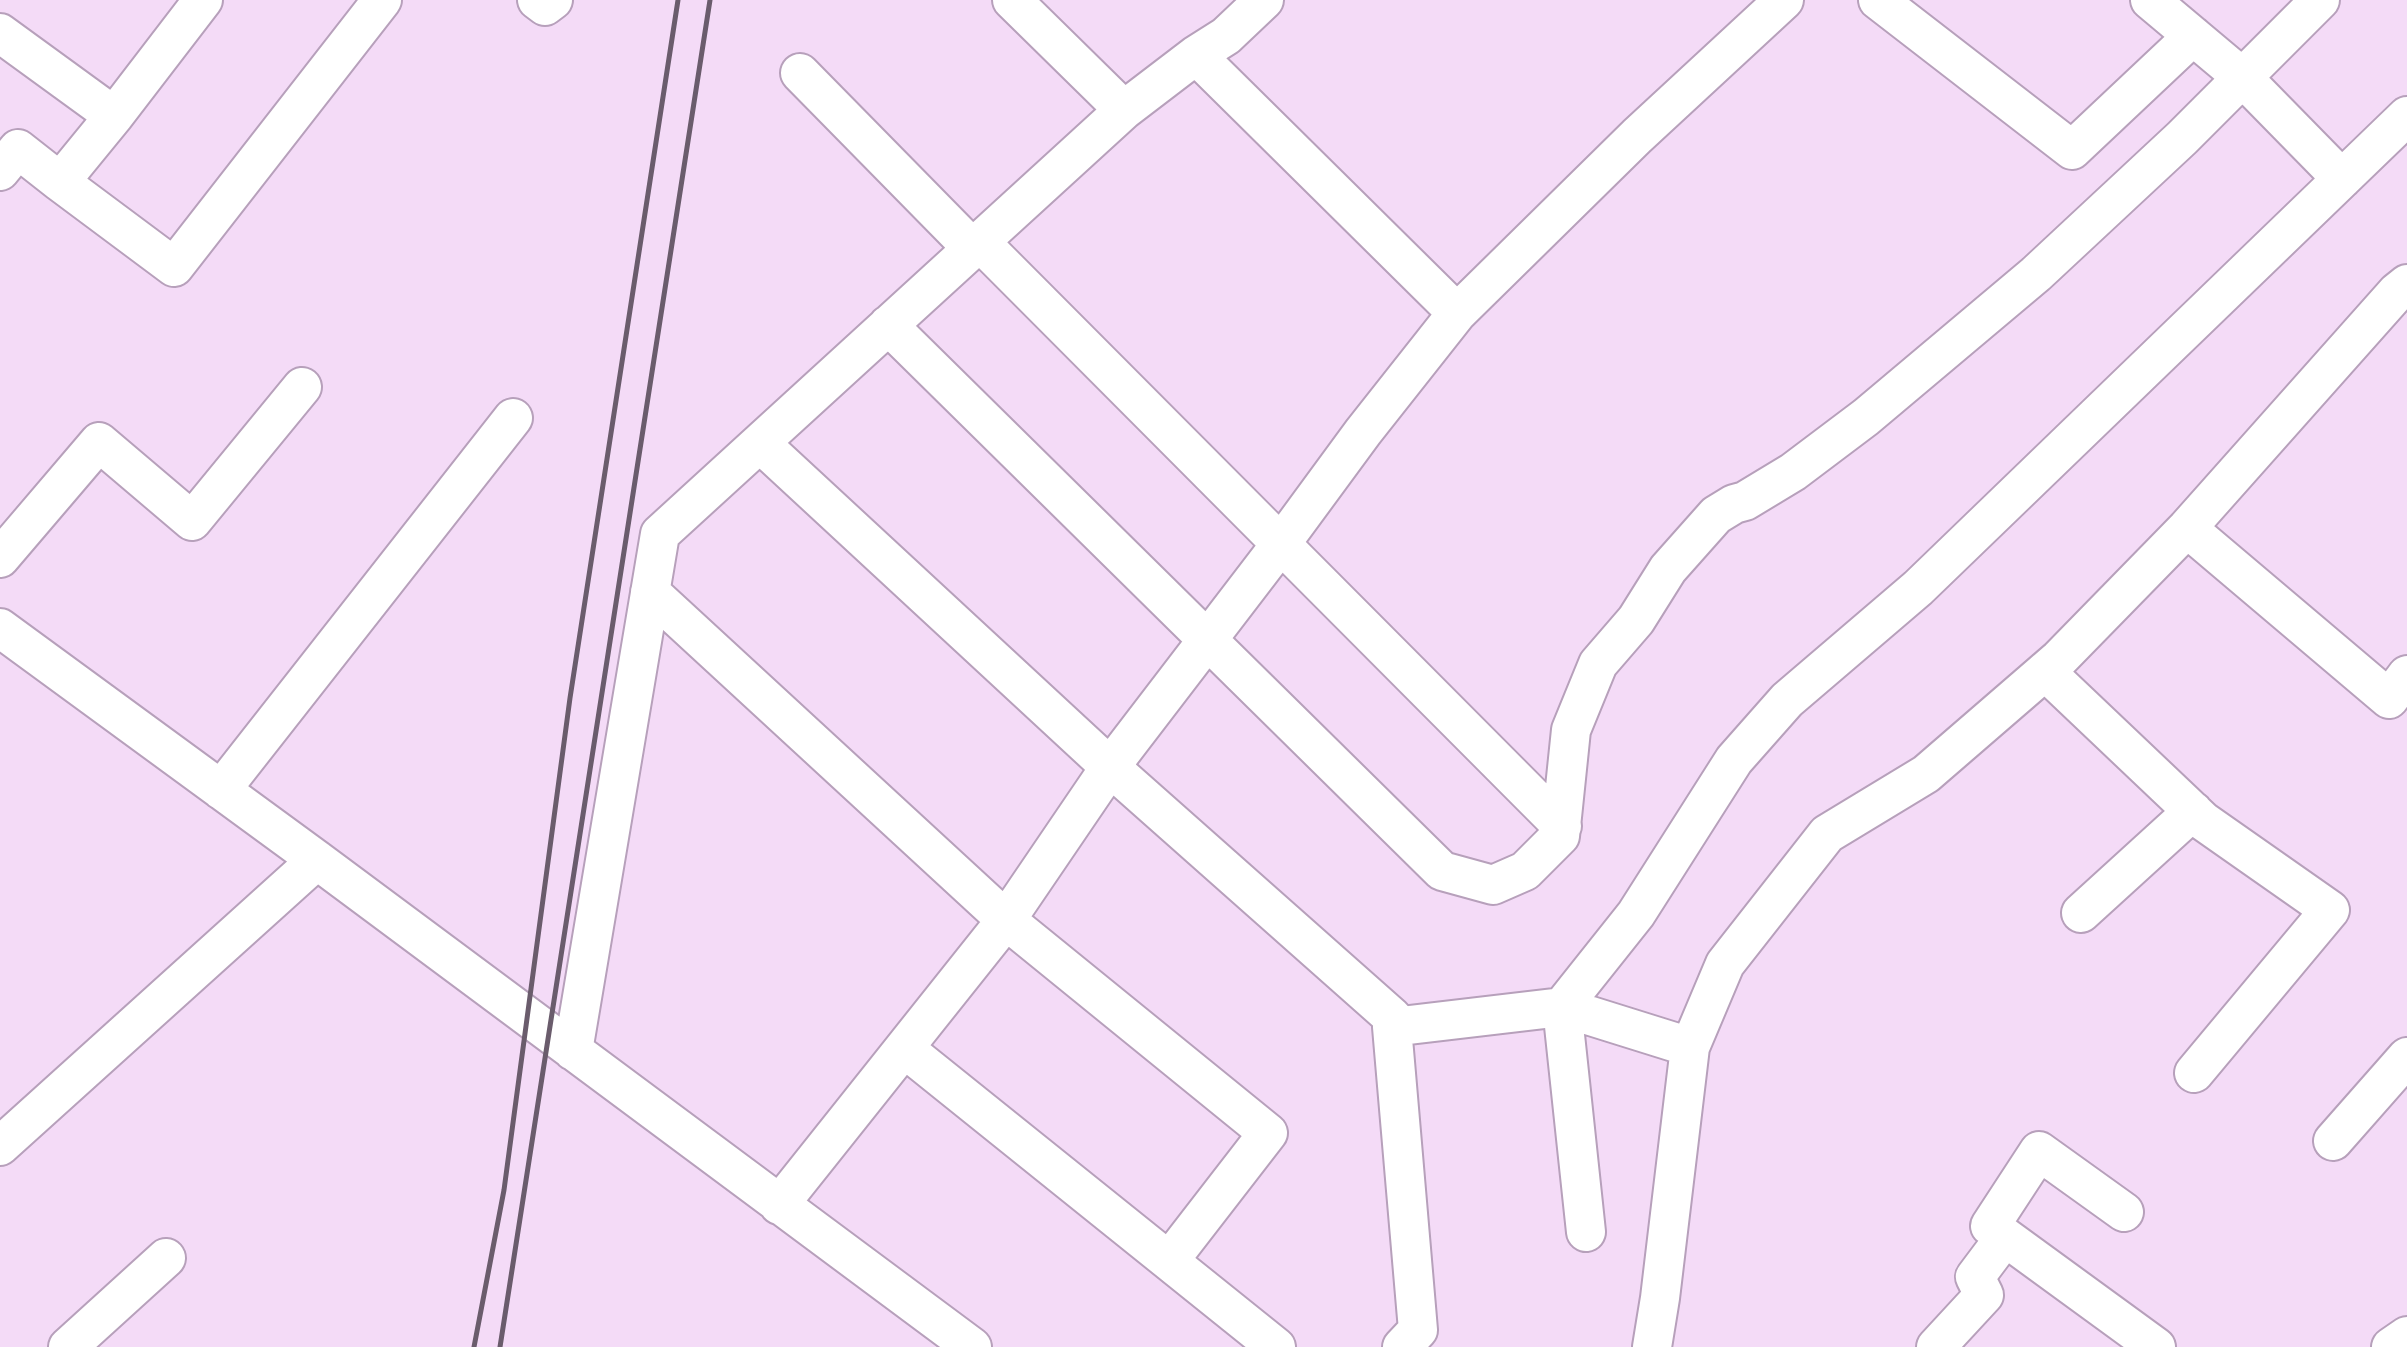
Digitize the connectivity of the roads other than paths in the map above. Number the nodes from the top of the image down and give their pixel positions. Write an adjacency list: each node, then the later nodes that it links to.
1 (203, 0): 17 (street)
2 (382, 0): 21 (street)
3 (537, 0): 4 (street)
4 (553, 0)
5 (1012, 0): 16 (street)
6 (1264, 0): 13 (street)
7 (1784, 0): 24 (street)
8 (1878, 0): 12 (street)
9 (2150, 0): 12 (street)
10 (2320, 0): 15 (street)
11 (0, 33): 17 (street)
12 (2193, 36): 15 (street)
13 (1196, 55): 16 (street); 24 (street)
14 (800, 73): 22 (street)
15 (2243, 78): 20 (street); 40 (street)
16 (1124, 110): 22 (street)
17 (114, 116): 21 (street)
18 (2407, 116): 20 (street)
19 (0, 171): 21 (street)
20 (2342, 179): 44 (street)
21 (60, 182)
22 (977, 246): 25 (street); 30 (street)
23 (2407, 284): 29 (street)
24 (1457, 313): 30 (street)
25 (888, 326): 28 (street); 34 (street)
26 (302, 387): 31 (street)
27 (513, 418): 38 (street)
28 (761, 444): 32 (street); 37 (street)
29 (2187, 528): 35 (street); 36 (street)
30 (1280, 545): 34 (street); 40 (street)
31 (0, 558)
32 (650, 592): 43 (street); 48 (street)
33 (0, 628): 38 (street)
34 (1208, 639): 37 (street); 40 (street)
35 (2045, 671): 39 (street); 46 (street)
36 (2407, 675)
37 (1110, 767): 43 (street); 45 (street)
38 (221, 790): 41 (street)
39 (2193, 811): 42 (street); 50 (street)
40 (1562, 826)
41 (317, 860): 48 (street); 52 (street)
42 (2081, 913)
43 (1006, 920): 47 (street); 58 (street)
44 (1563, 1007): 45 (street); 46 (street); 55 (street)
45 (1392, 1027): 63 (street)
46 (1690, 1047): 64 (street)
47 (905, 1049): 53 (street); 58 (street)
48 (573, 1051): 53 (street)
49 (2407, 1057): 51 (street)
50 (2194, 1073)
51 (2333, 1141)
52 (0, 1146)
53 (779, 1205): 61 (street)
54 (2124, 1212): 56 (street)
55 (1586, 1232)
56 (2005, 1237): 65 (street); 66 (street)
57 (166, 1258): 60 (street)
58 (1169, 1261): 62 (street)
59 (2407, 1336): 67 (street)
60 (68, 1347)
61 (972, 1347)
62 (1276, 1347)
63 (1402, 1347)
64 (1653, 1347)
65 (1936, 1347)
66 (2157, 1347)
67 (2391, 1347)

